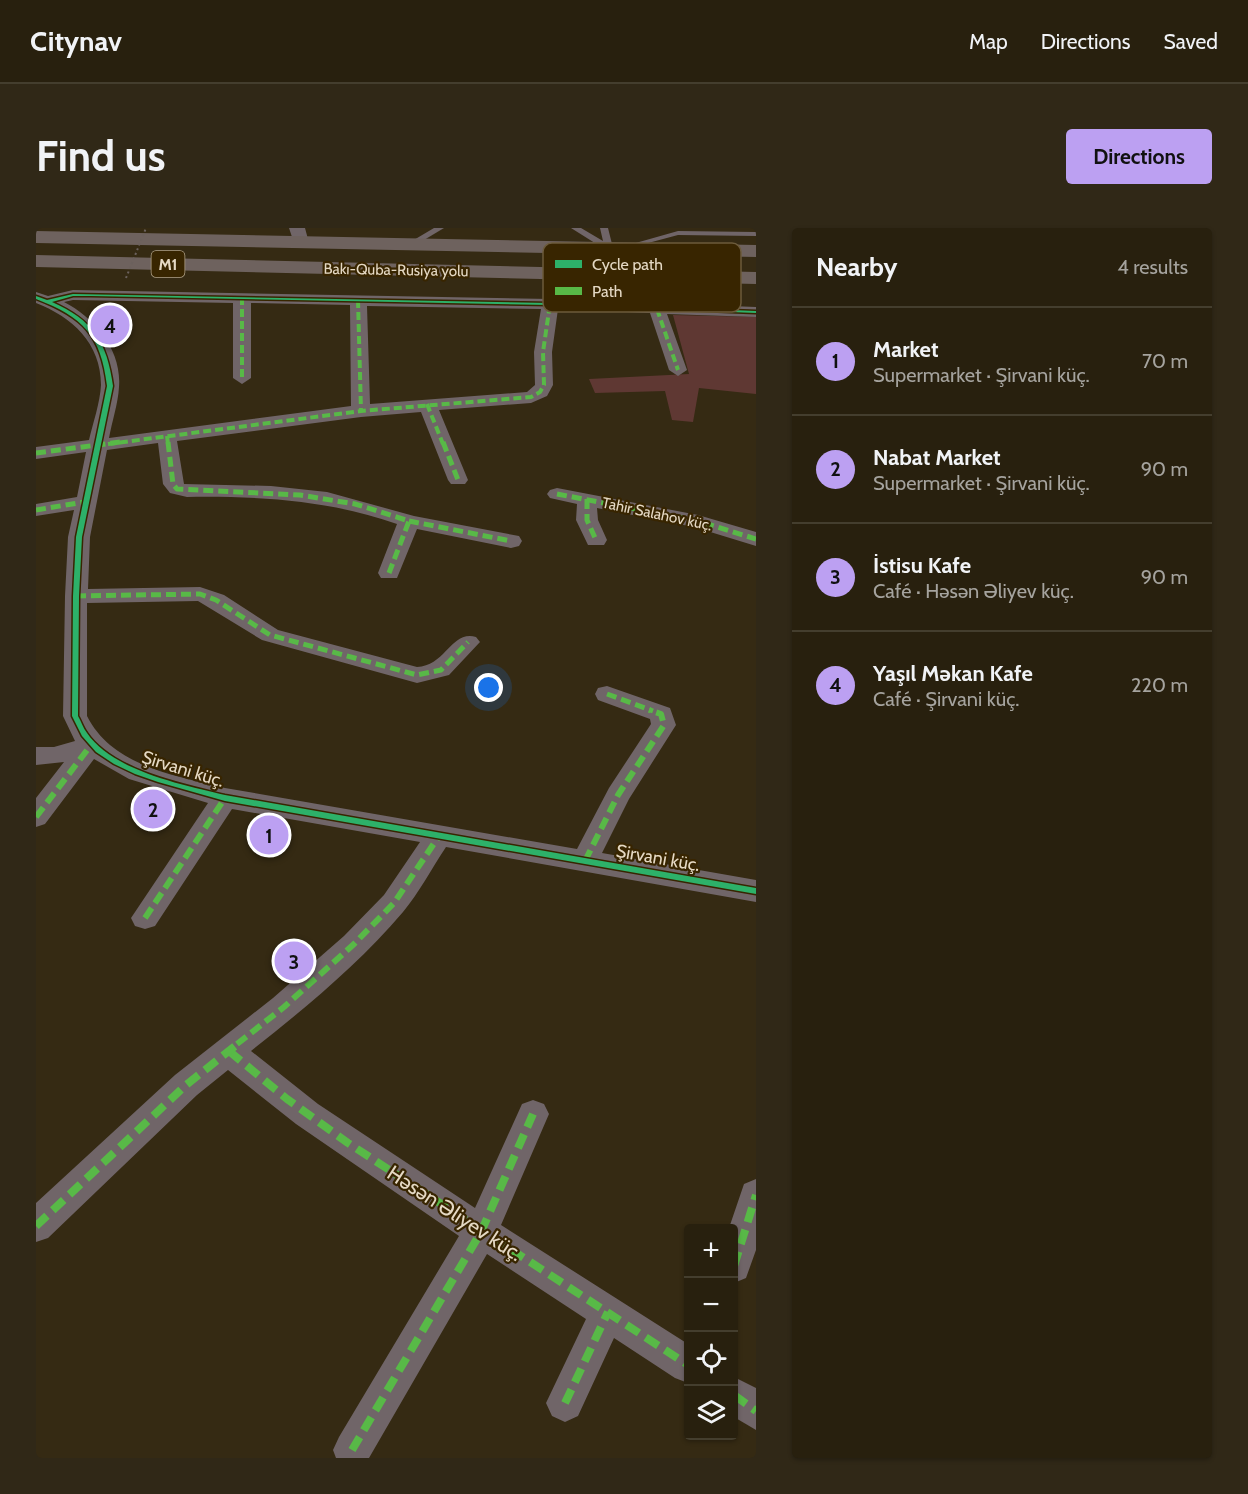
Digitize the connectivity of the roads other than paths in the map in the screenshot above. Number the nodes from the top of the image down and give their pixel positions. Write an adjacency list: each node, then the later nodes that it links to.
1 (441, 228): 8 (lane)
2 (575, 228): 6 (lane)
3 (756, 234): 6 (lane)
4 (299, 235): 5 (highway, Bakı-Quba-Rusiya yolu / M1); 8 (highway, Bakı-Quba-Rusiya yolu / M1)
5 (36, 237)
6 (611, 241): 7 (highway, Bakı-Quba-Rusiya yolu / M1); 8 (highway, Bakı-Quba-Rusiya yolu / M1)
7 (640, 243)
8 (411, 244)
9 (741, 250): 10 (highway, Bakı-Quba-Rusiya yolu / M1)
10 (756, 251)
11 (36, 261): 12 (highway, Bakı-Quba-Rusiya yolu / M1)
12 (543, 273)
13 (741, 278): 14 (highway, Bakı-Quba-Rusiya yolu / M1)
14 (756, 278)
15 (242, 297): 16 (street); 17 (street); 24 (street)
16 (42, 299): 28 (street, Şirvani küç.)
17 (358, 300): 18 (street); 26 (street)
18 (543, 304)
19 (549, 312): 25 (street)
20 (658, 312): 23 (street)
21 (741, 312): 22 (street)
22 (756, 312)
23 (678, 370)
24 (242, 378)
25 (427, 404): 26 (street); 30 (street)
26 (361, 411): 27 (street)
27 (167, 436): 28 (street); 35 (street)
28 (98, 443): 29 (street); 33 (street, Şirvani küç.)
29 (36, 453)
30 (458, 480)
31 (557, 494): 32 (street, Tahir Salahov küç.)
32 (587, 499): 36 (street, Tahir Salahov küç.); 37 (street)
33 (84, 502): 34 (street); 40 (street, Şirvani küç.)
34 (36, 510)
35 (409, 520): 38 (street); 39 (street)
36 (756, 539)
37 (596, 540)
38 (511, 541)
39 (389, 573)
40 (76, 596): 41 (street); 43 (street, Şirvani küç.)
41 (468, 642)
42 (607, 694): 48 (street)
43 (91, 745): 44 (street); 45 (street, Şirvani küç.); 46 (street)
44 (36, 756)
45 (225, 798): 47 (street, Şirvani küç.); 50 (street)
46 (36, 817)
47 (439, 836): 48 (street, Şirvani küç.); 51 (street)
48 (585, 861): 49 (street, Şirvani küç.)
49 (756, 891)
50 (145, 918)
51 (229, 1051): 54 (street); 55 (street, Həsən Əliyev küç.)
52 (533, 1114): 55 (street)
53 (756, 1195): 56 (street)
54 (36, 1226)
55 (481, 1232): 57 (street, Həsən Əliyev küç.); 62 (street)
56 (738, 1253)
57 (608, 1312): 58 (street, Həsən Əliyev küç.); 60 (street)
58 (684, 1362)
59 (738, 1398): 61 (street)
60 (565, 1403)
61 (756, 1411)
62 (352, 1450)

